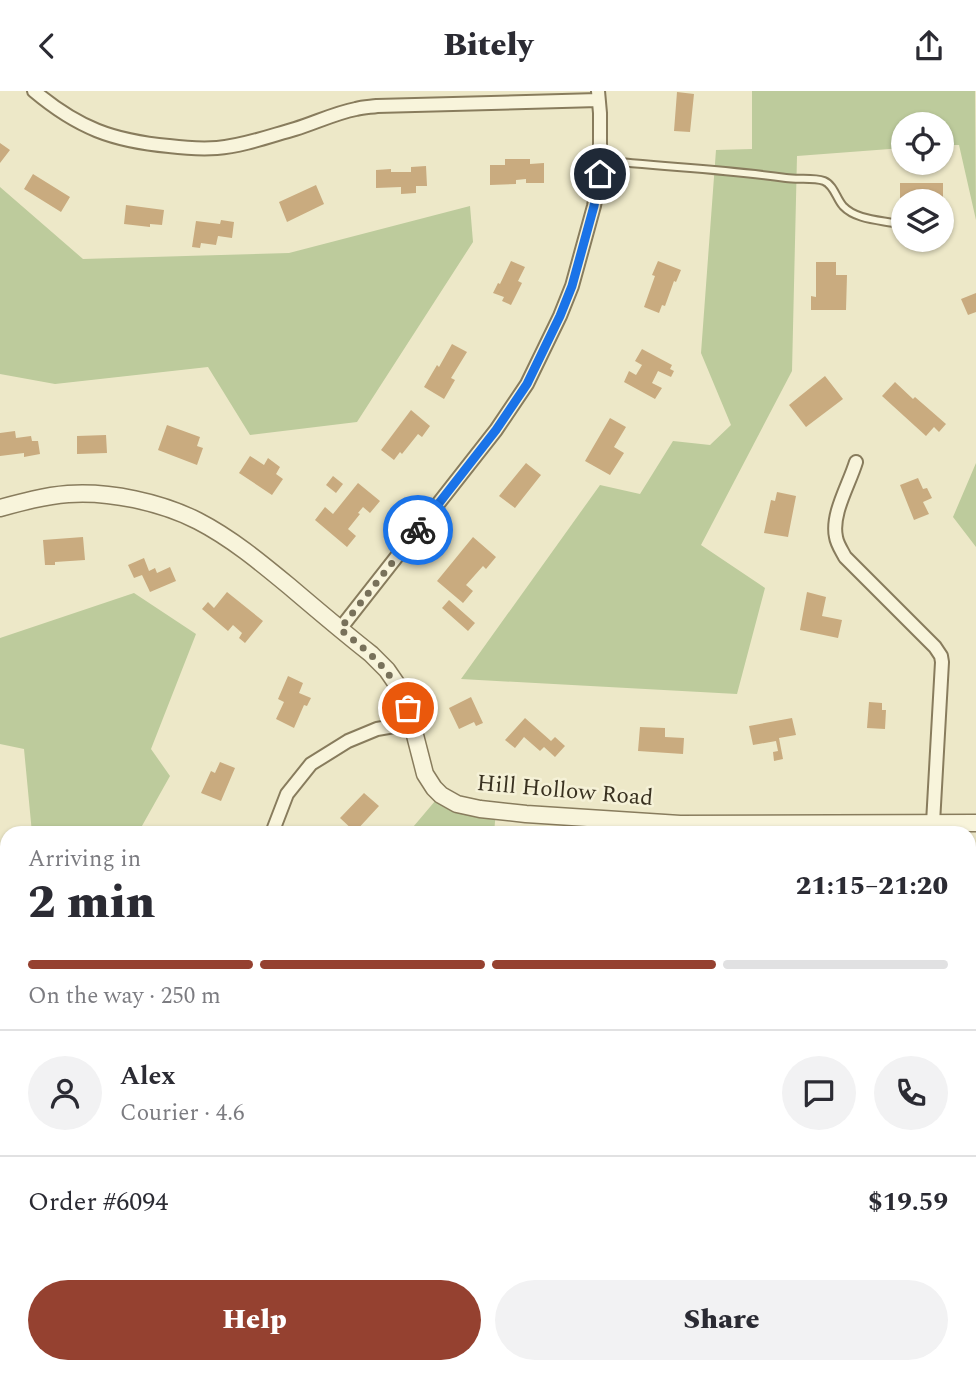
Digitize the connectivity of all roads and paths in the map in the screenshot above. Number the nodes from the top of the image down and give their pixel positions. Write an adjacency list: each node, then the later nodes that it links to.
1 (34, 91): 2 (street)
2 (598, 95): 3 (street)
3 (600, 160): 4 (lane); 7 (street)
4 (891, 222)
5 (856, 462): 10 (street)
6 (0, 508): 7 (street, Hill Hollow Road)
7 (340, 629): 8 (street, Hill Hollow Road)
8 (412, 723): 11 (street); 12 (street, Hill Hollow Road)
9 (976, 823): 10 (street, Hill Hollow Road)
10 (933, 824): 13 (street, Hill Hollow Road)
11 (275, 826)
12 (783, 826)
13 (910, 826)

